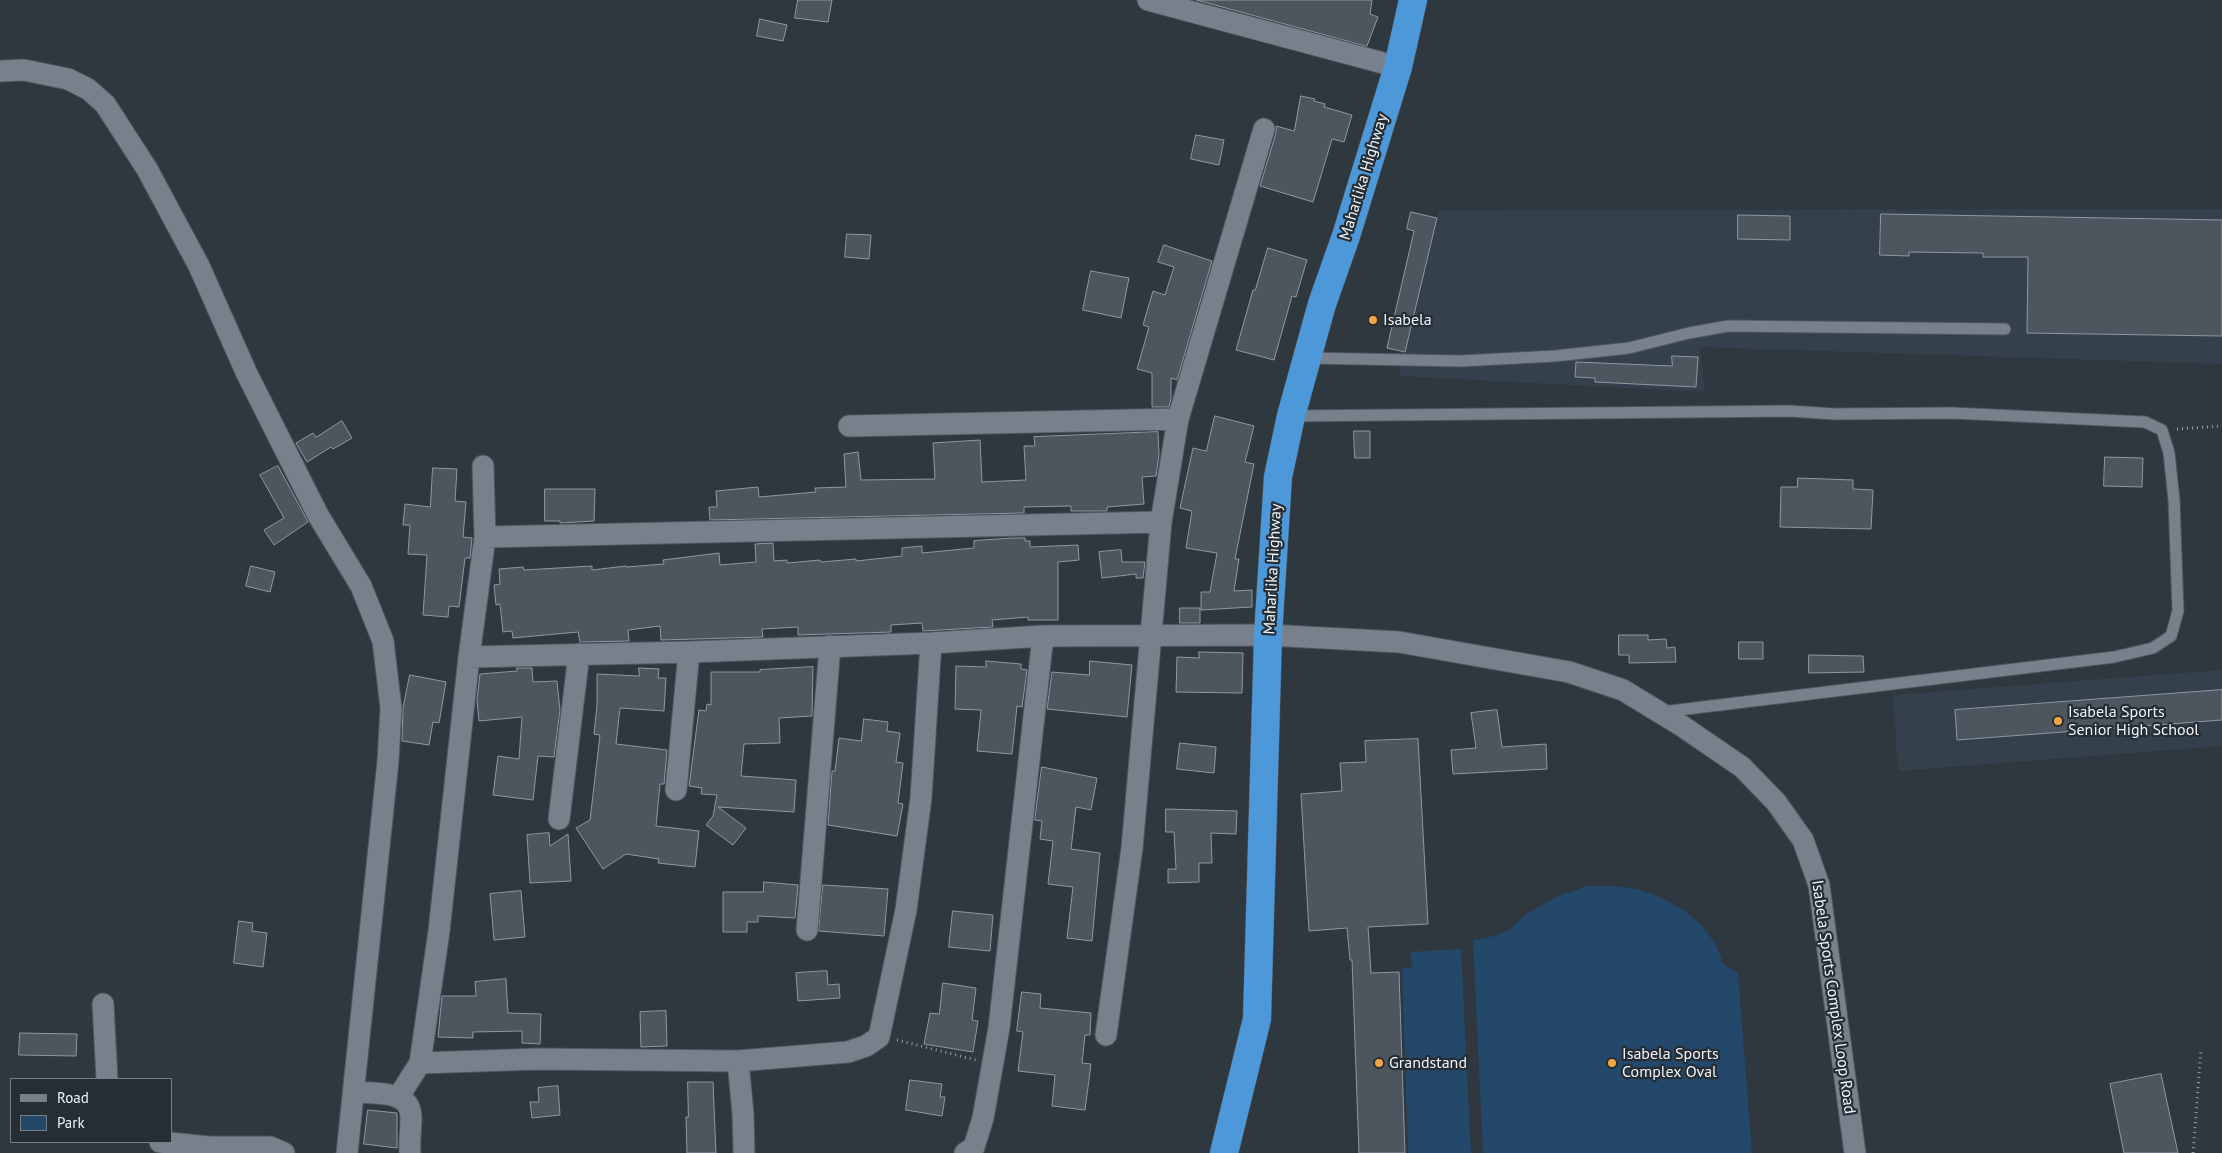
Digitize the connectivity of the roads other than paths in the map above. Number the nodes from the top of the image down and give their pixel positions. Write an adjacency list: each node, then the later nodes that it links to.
1 (1148, 0): 3 (street)
2 (1413, 0): 3 (highway, Maharlika Highway)
3 (1398, 67): 7 (highway, Maharlika Highway)
4 (0, 70): 31 (street)
5 (1264, 129): 9 (street)
6 (2006, 329): 7 (lane)
7 (1308, 358): 8 (highway, Maharlika Highway)
8 (1291, 416): 15 (highway, Maharlika Highway); 22 (lane)
9 (1178, 419): 10 (street); 12 (street)
10 (849, 426)
11 (483, 466): 13 (street)
12 (1161, 522): 13 (street); 14 (street)
13 (484, 537): 21 (street)
14 (1152, 634): 15 (street, Isabela Sports Complex Loop Road); 16 (street, Isabela Sports Complex Loop Road); 27 (street)
15 (1268, 634): 22 (street, Isabela Sports Complex Loop Road); 39 (highway, Maharlika Highway)
16 (1043, 636): 17 (street, Isabela Sports Complex Loop Road); 38 (street)
17 (931, 643): 18 (street, Isabela Sports Complex Loop Road); 28 (street)
18 (830, 646): 19 (street, Isabela Sports Complex Loop Road); 25 (street)
19 (689, 652): 20 (street, Isabela Sports Complex Loop Road); 23 (street)
20 (579, 654): 21 (street, Isabela Sports Complex Loop Road); 24 (street)
21 (469, 657): 29 (street)
22 (1660, 712): 40 (street, Isabela Sports Complex Loop Road)
23 (676, 790)
24 (559, 819)
25 (807, 930)
26 (103, 1004): 30 (street)
27 (1106, 1035)
28 (738, 1061): 29 (street); 37 (street)
29 (420, 1063): 32 (street)
30 (107, 1078)
31 (355, 1092): 32 (street); 35 (street)
32 (399, 1096): 36 (street)
33 (170, 1143): 34 (street)
34 (284, 1153)
35 (347, 1153)
36 (410, 1153)
37 (744, 1153)
38 (965, 1153)
39 (1224, 1153)
40 (1855, 1153)

